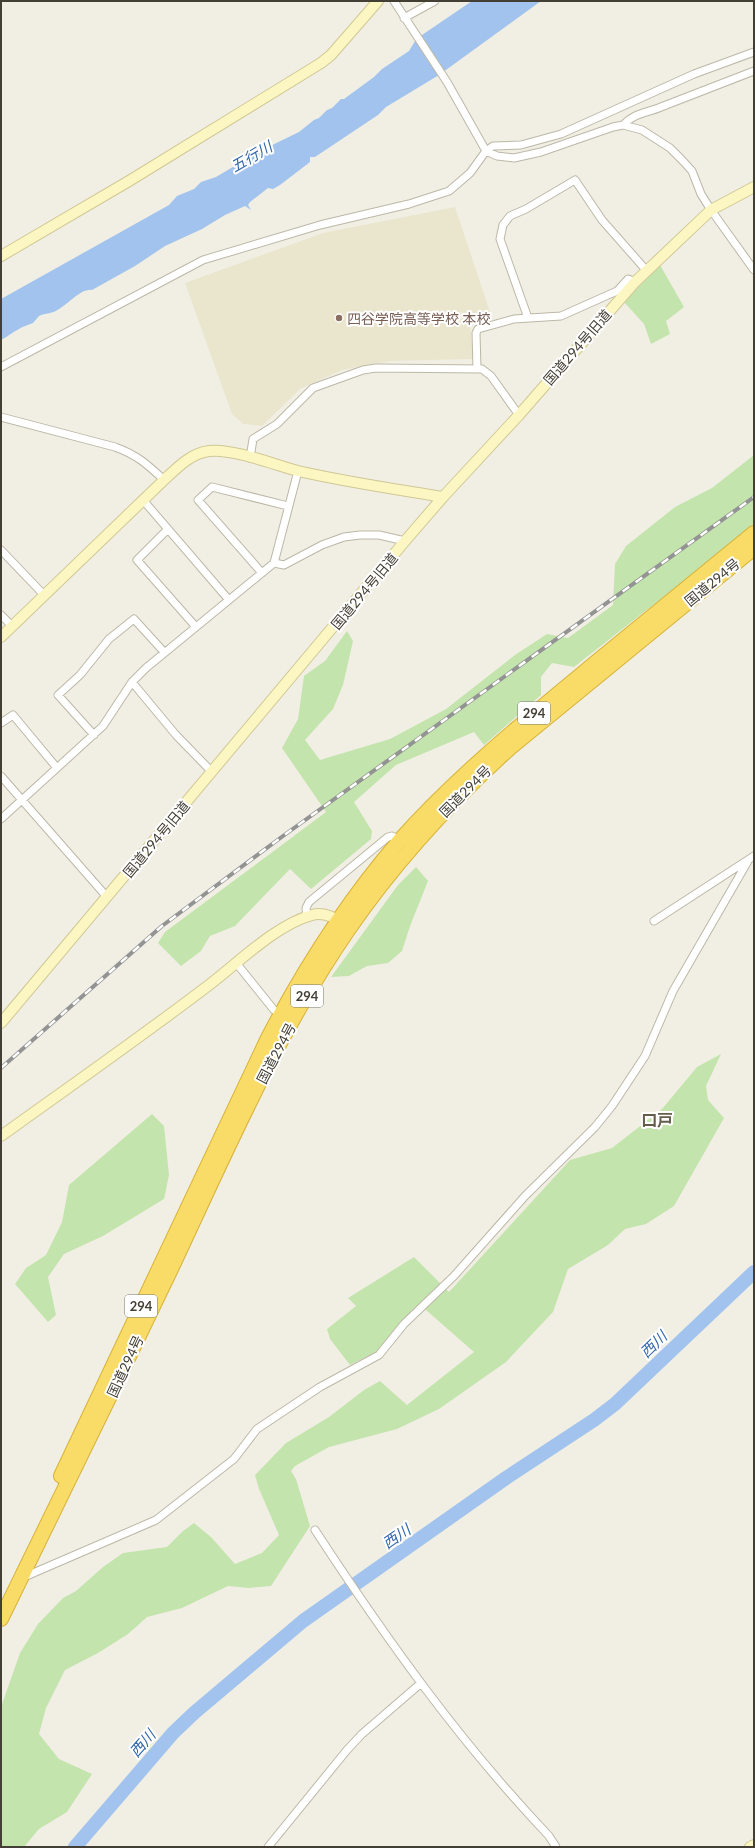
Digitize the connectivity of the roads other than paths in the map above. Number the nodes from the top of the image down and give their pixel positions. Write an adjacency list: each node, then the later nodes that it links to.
1 (378, 1): 11 (street)
2 (394, 1): 4 (street)
3 (435, 1): 4 (street)
4 (404, 18): 8 (street)
5 (754, 52): 8 (street)
6 (754, 71): 7 (street)
7 (623, 125): 8 (street); 10 (street)
8 (486, 151): 16 (street)
9 (754, 187): 10 (street, 国道294号旧道)
10 (711, 210): 12 (street, 国道294号旧道); 13 (street)
11 (1, 256)
12 (646, 270): 14 (street, 国道294号旧道); 15 (street)
13 (754, 270)
14 (635, 282): 15 (street); 18 (street, 国道294号旧道)
15 (528, 318): 17 (street)
16 (1, 368)
17 (478, 368): 18 (street); 20 (street)
18 (519, 415): 23 (street, 国道294号旧道)
19 (1, 417): 22 (street)
20 (250, 458): 21 (street); 22 (street)
21 (298, 470): 23 (street); 25 (street)
22 (164, 480): 24 (street)
23 (443, 497): 28 (street, 国道294号旧道)
24 (143, 500): 26 (street); 33 (street)
25 (288, 506): 31 (street); 32 (street)
26 (168, 529): 34 (street); 37 (street)
27 (754, 533): 48 (highway, 国道294号 / 294)
28 (405, 541): 31 (street); 44 (street, 国道294号旧道)
29 (754, 548): 53 (highway, 国道294号 / 294)
30 (1, 550): 33 (street)
31 (274, 563): 32 (street)
32 (262, 573): 34 (street)
33 (44, 595): 36 (street)
34 (229, 600): 37 (street)
35 (1, 615): 36 (street)
36 (12, 626): 38 (street)
37 (196, 627): 39 (street)
38 (1, 637)
39 (164, 652): 40 (street); 42 (street)
40 (132, 682): 42 (street); 44 (street)
41 (1, 723): 43 (street)
42 (94, 735): 43 (street)
43 (57, 768): 46 (street)
44 (212, 772): 50 (street, 国道294号旧道)
45 (1, 776): 46 (street)
46 (21, 800): 47 (street); 50 (street)
47 (1, 819)
48 (400, 840): 51 (street); 53 (highway, 国道294号 / 294)
49 (751, 859): 52 (street); 59 (street)
50 (107, 897): 56 (street, 国道294号旧道)
51 (307, 917): 53 (street); 54 (street)
52 (654, 921)
53 (345, 924): 55 (highway, 国道294号 / 294); 59 (highway, 国道294号 / 294)
54 (237, 964): 55 (street); 57 (street)
55 (281, 1014): 60 (highway, 国道294号 / 294)
56 (1, 1023)
57 (1, 1136)
58 (315, 1530): 62 (street)
59 (21, 1578): 61 (highway, 国道294号 / 294)
60 (1, 1598)
61 (1, 1619)
62 (420, 1684): 64 (street); 65 (street)
63 (754, 1845): 66 (street)
64 (268, 1847)
65 (556, 1847)
66 (750, 1847)

